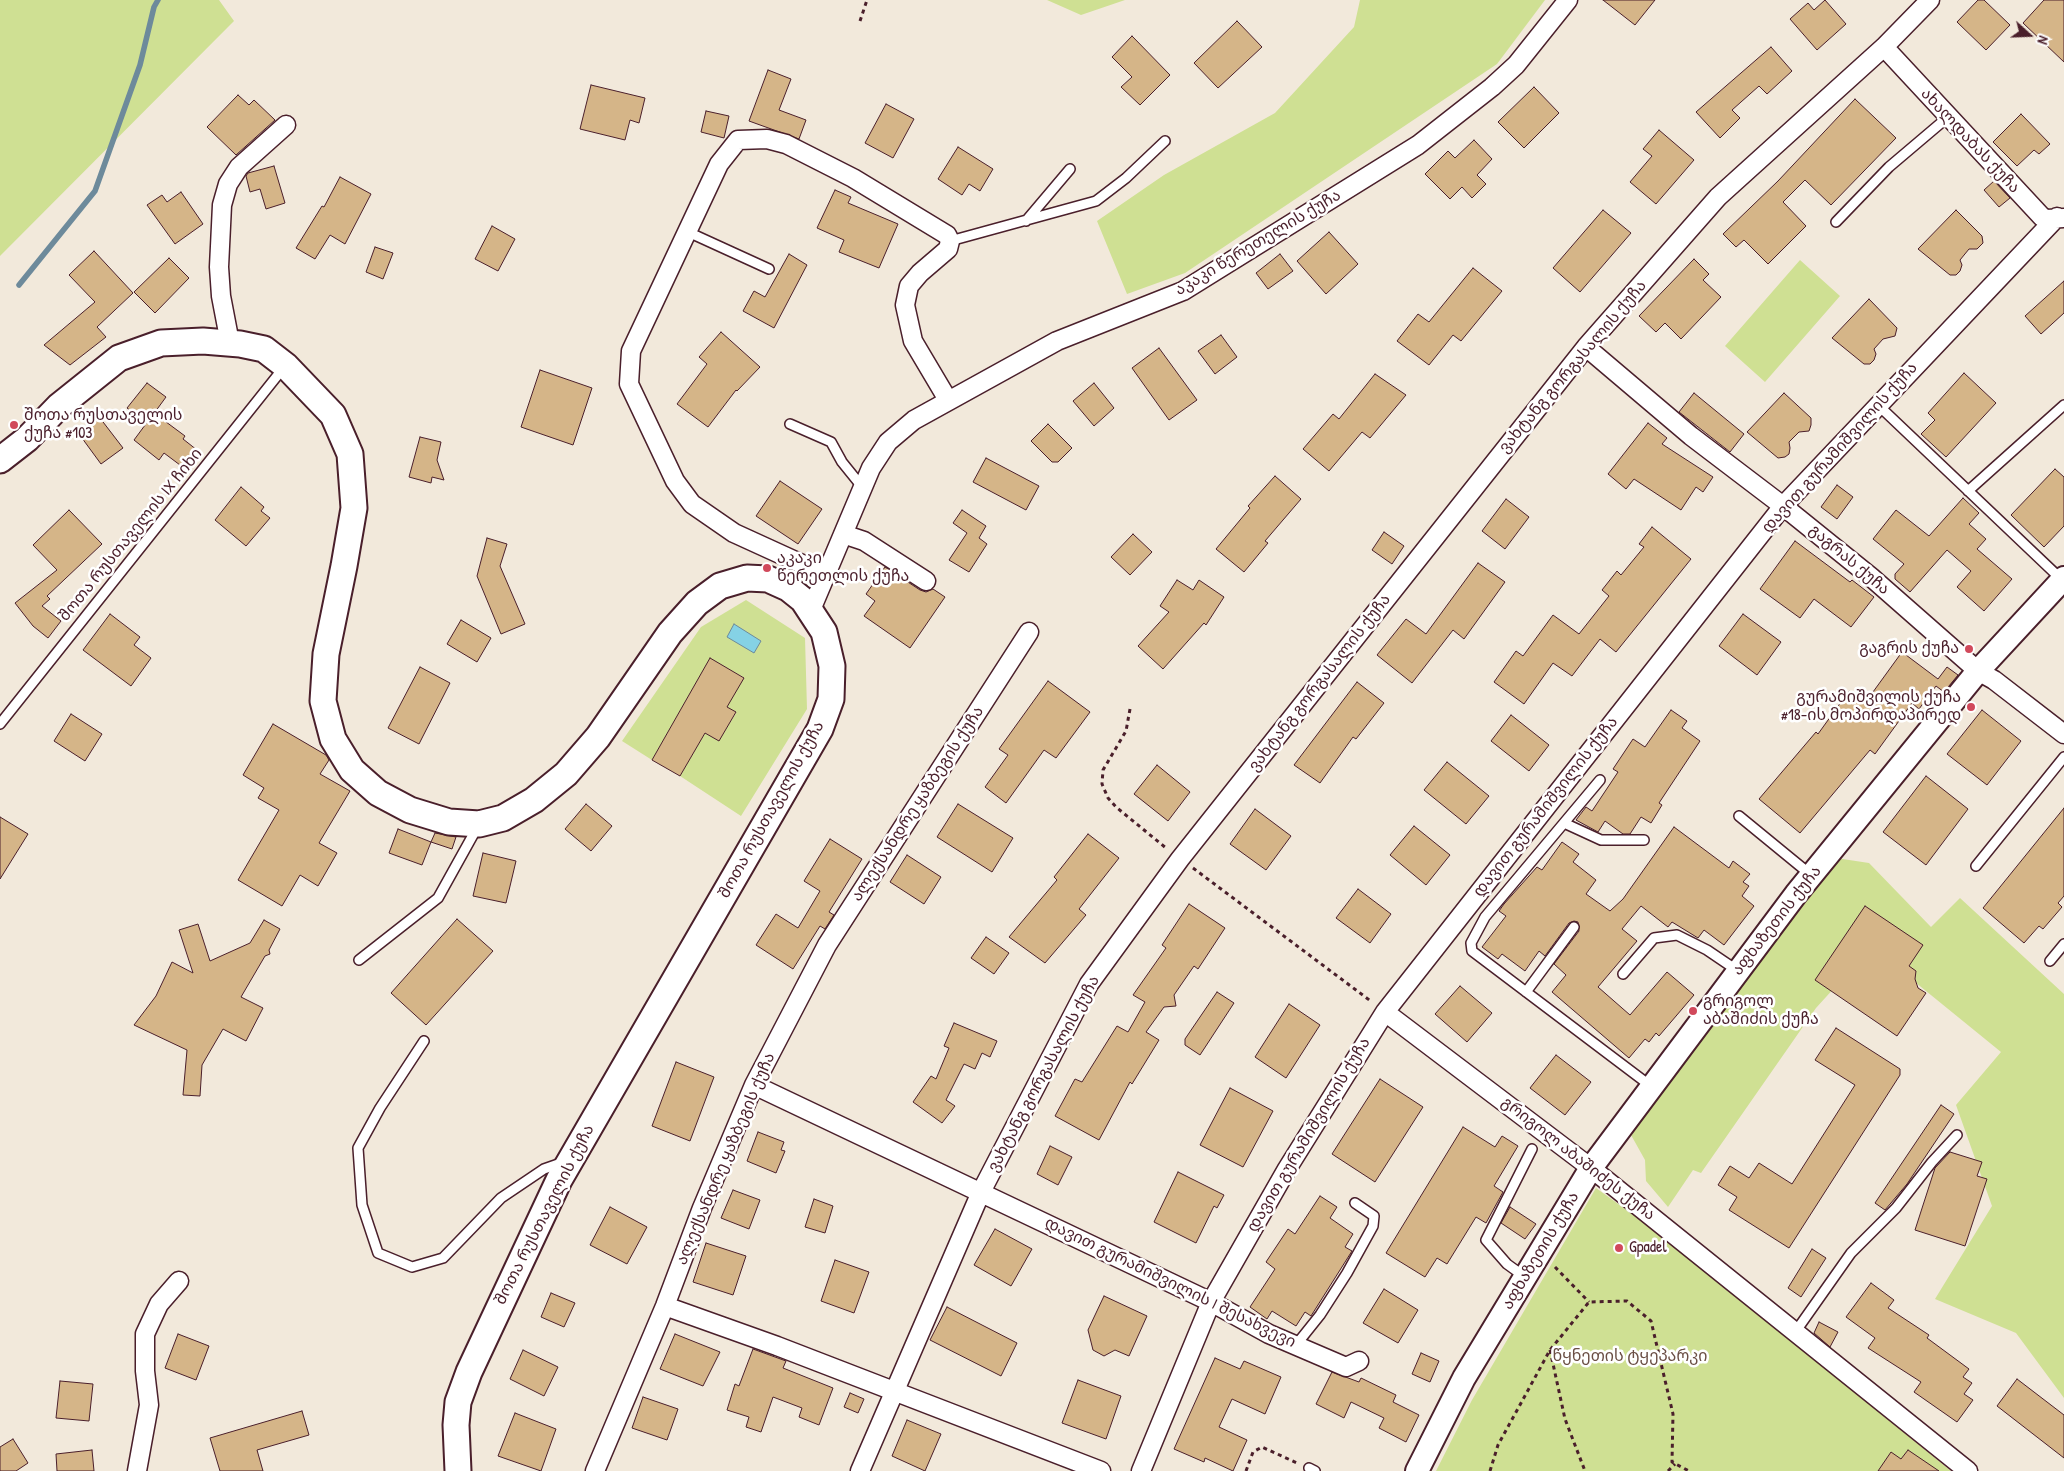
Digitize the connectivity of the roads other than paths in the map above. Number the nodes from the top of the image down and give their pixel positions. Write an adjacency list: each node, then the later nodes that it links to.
1 (1568, 0): 17 (street, აკაკი წერეთელის ქუჩა)
2 (1930, 0): 3 (street, ვახტანგ გორგასალის ქუჩა)
3 (1884, 47): 4 (street, ახალდაბას ქუჩა); 15 (street, ვახტანგ გორგასალის ქუჩა)
4 (1948, 117): 8 (street, ახალდაბას ქუჩა); 10 (lane)
5 (286, 125): 14 (street)
6 (1165, 142): 9 (lane)
7 (1070, 169): 9 (lane)
8 (2062, 215): 18 (street, დავით გურამიშვილის ქუჩა)
9 (1026, 221): 12 (lane)
10 (1836, 222)
11 (688, 232): 12 (street); 13 (lane); 26 (street)
12 (950, 241): 17 (street)
13 (768, 269)
14 (230, 343): 16 (main road, შოთა რუსთაველის ქუჩა); 21 (main road, შოთა რუსთაველის ქუჩა)
15 (1586, 348): 24 (street, გაგრას ქუჩა); 57 (street, ვახტანგ გორგასალის ქუჩა)
16 (286, 366): 32 (lane, შოთა რუსთაველის IX ჩიხი); 38 (main road, შოთა რუსთაველის ქუჩა)
17 (948, 400): 22 (street, აკაკი წერეთელის ქუჩა)
18 (1878, 405): 23 (lane); 24 (street, დავით გურამიშვილის ქუჩა)
19 (2064, 405): 23 (lane)
20 (790, 424): 22 (lane)
21 (0, 460)
22 (862, 488): 25 (street, აკაკი წერეთელის ქუჩა)
23 (1968, 491): 27 (lane)
24 (1784, 506): 31 (street, გაგრას ქუჩა); 49 (street, დავით გურამიშვილის ქუჩა)
25 (843, 534): 26 (street, აკაკი წერეთელის ქუჩა); 28 (street)
26 (826, 575): 29 (street, აკაკი წერეთელის ქუჩა)
27 (2063, 579): 31 (street, აფხაზეთის ქუჩა)
28 (926, 581)
29 (811, 610): 38 (main road, შოთა რუსთაველის ქუჩა); 55 (main road, შოთა რუსთაველის ქუჩა)
30 (1028, 632): 51 (street, ალექსანდრე ყაზბეგის ქუჩა)
31 (1978, 671): 33 (street, გაგრას ქუჩა); 41 (street, აფხაზეთის ქუჩა)
32 (0, 724)
33 (2064, 734)
34 (2064, 757): 40 (lane)
35 (1600, 780): 37 (lane)
36 (1739, 816): 41 (lane)
37 (1564, 823): 39 (lane); 48 (lane)
38 (479, 824): 44 (lane)
39 (1644, 840)
40 (1976, 866)
41 (1811, 875): 46 (street, აფხაზეთის ქუჩა)
42 (1574, 927): 48 (lane)
43 (2064, 944): 45 (lane)
44 (359, 960)
45 (2050, 961)
46 (1738, 971): 47 (lane); 52 (street, აფხაზეთის ქუჩა)
47 (1623, 974)
48 (1526, 992): 52 (lane)
49 (1384, 1012): 56 (street, გრიგოლ აბაშიძეს ქუჩა); 61 (street, დავით გურამიშვილის ქუჩა)
50 (424, 1041): 55 (lane)
51 (754, 1085): 57 (street, დავით გურამიშვილის I შესახვევი); 62 (street, ალექსანდრე ყაზბეგის ქუჩა)
52 (1652, 1087): 56 (street, აფხაზეთის ქუჩა)
53 (1958, 1135): 63 (lane)
54 (1532, 1149): 59 (lane)
55 (571, 1160): 68 (main road, შოთა რუსთაველის ქუჩა)
56 (1591, 1168): 59 (street, აფხაზეთის ქუჩა); 63 (street, გრიგოლ აბაშიძეს ქუჩა)
57 (981, 1192): 61 (street, დავით გურამიშვილის I შესახვევი); 66 (street, ვახტანგ გორგასალის ქუჩა)
58 (1355, 1203): 64 (lane)
59 (1525, 1277): 73 (street, აფხაზეთის ქუჩა)
60 (180, 1281): 67 (street)
61 (1211, 1302): 64 (street, დავით გურამიშვილის I შესახვევი); 72 (street, დავით გურამიშვილის ქუჩა)
62 (665, 1306): 66 (street); 69 (street, ალექსანდრე ყაზბეგის ქუჩა)
63 (1796, 1331): 74 (street, გრიგოლ აბაშიძეს ქუჩა)
64 (1296, 1345): 65 (street, დავით გურამიშვილის I შესახვევი)
65 (1359, 1361)
66 (893, 1391): 70 (street, ვახტანგ გორგასალის ქუჩა); 71 (street)
67 (137, 1471)
68 (458, 1471)
69 (595, 1471)
70 (860, 1471)
71 (1101, 1471)
72 (1141, 1471)
73 (1417, 1471)
74 (1968, 1471)

